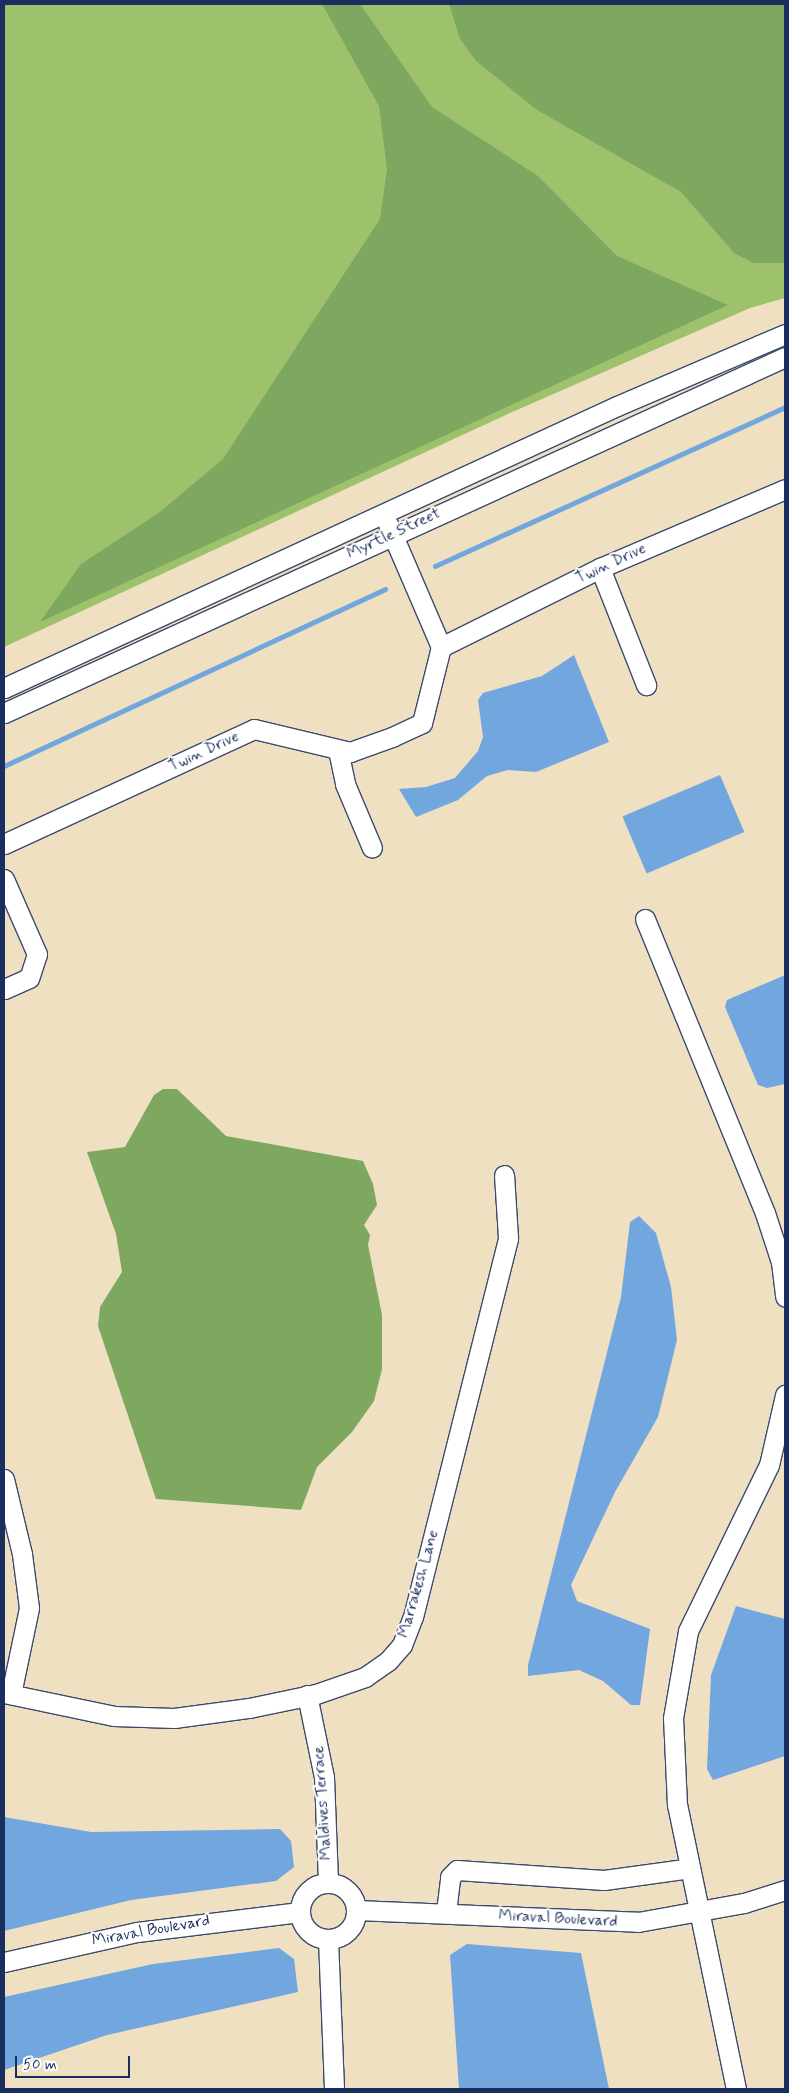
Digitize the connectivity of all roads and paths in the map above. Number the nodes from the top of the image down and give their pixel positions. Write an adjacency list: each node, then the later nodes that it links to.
1 (785, 334): 4 (street, Myrtle Street)
2 (785, 357): 5 (street, Myrtle Street)
3 (785, 489): 6 (street, Twin Drive)
4 (383, 514): 5 (street); 9 (street, Myrtle Street)
5 (393, 534): 7 (street); 10 (street, Myrtle Street)
6 (600, 568): 7 (street, Twin Drive); 8 (street)
7 (440, 647): 11 (street, Twin Drive)
8 (646, 685)
9 (4, 688)
10 (4, 713)
11 (338, 750): 12 (street, Twin Drive); 13 (street)
12 (4, 844)
13 (372, 848)
14 (4, 879): 16 (street)
15 (645, 919): 18 (street)
16 (4, 989)
17 (504, 1175): 22 (street, Marrakesh Lane)
18 (785, 1297)
19 (785, 1395): 23 (street)
20 (4, 1479): 21 (street)
21 (7, 1693): 22 (street, Marrakesh Lane)
22 (307, 1695): 24 (street, Maldives Terrace)
23 (690, 1868): 28 (street); 29 (street)
24 (328, 1883): 26 (street); 27 (street)
25 (785, 1890): 29 (street, Miraval Boulevard)
26 (356, 1910): 28 (street, Miraval Boulevard); 30 (street)
27 (300, 1912): 30 (street); 31 (street, Miraval Boulevard)
28 (446, 1912): 29 (street, Miraval Boulevard)
29 (699, 1912): 33 (street)
30 (328, 1939): 32 (street)
31 (4, 1962)
32 (334, 2089)
33 (736, 2089)

